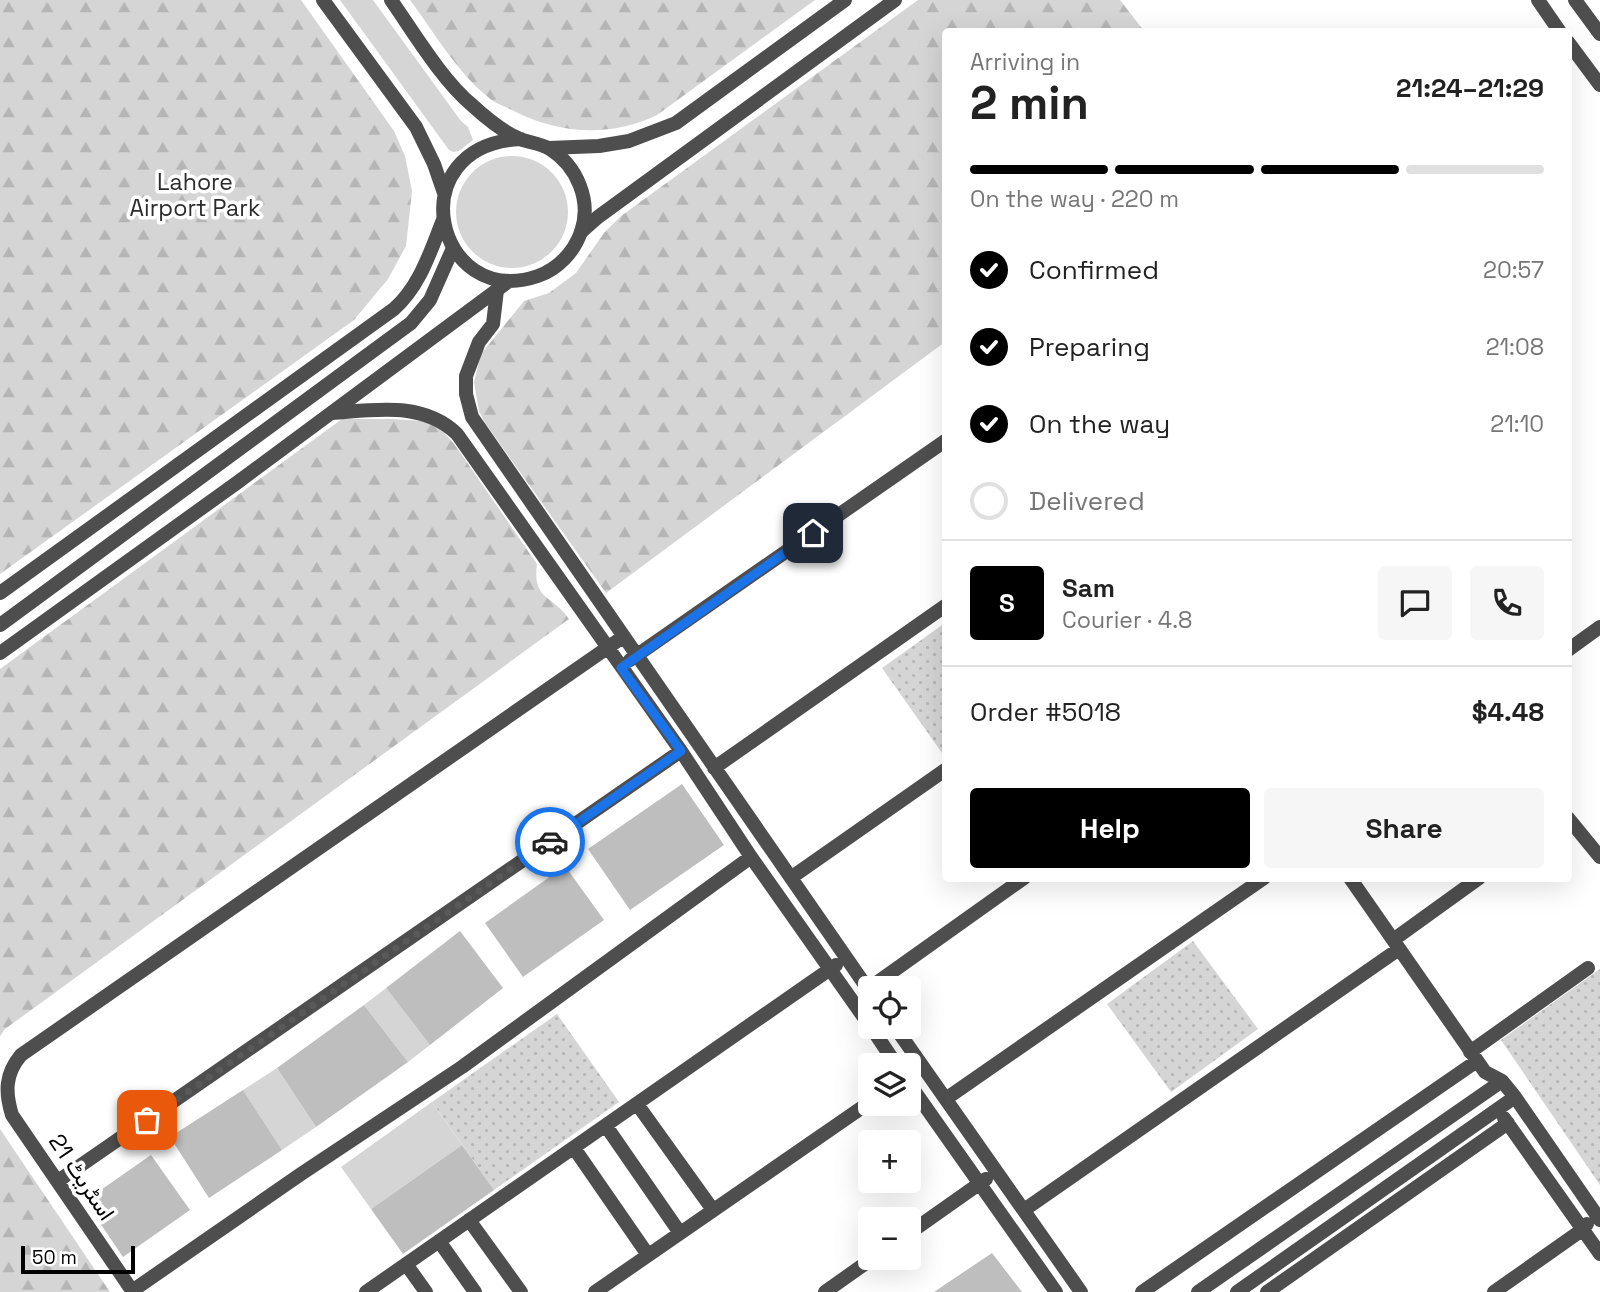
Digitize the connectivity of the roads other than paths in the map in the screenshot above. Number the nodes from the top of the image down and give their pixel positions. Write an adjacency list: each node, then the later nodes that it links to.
1 (323, 0): 13 (street)
2 (391, 0): 11 (street)
3 (845, 0): 12 (street)
4 (895, 0): 15 (street)
5 (1538, 0): 7 (street)
6 (1575, 0): 8 (street)
7 (1557, 28)
8 (1600, 34)
9 (1572, 47): 10 (street)
10 (1600, 85)
11 (521, 139): 12 (street); 13 (street)
12 (550, 148): 15 (street)
13 (444, 193): 14 (street)
14 (443, 220): 16 (street); 20 (street)
15 (581, 232): 17 (street)
16 (453, 248): 17 (street); 22 (street)
17 (503, 286): 18 (street); 24 (street)
18 (332, 413): 26 (street); 27 (street)
19 (942, 443): 28 (street)
20 (0, 593)
21 (942, 608): 31 (street)
22 (0, 625)
23 (1600, 627): 25 (street)
24 (623, 637): 26 (street); 28 (street)
25 (1572, 647)
26 (607, 649): 29 (street); 62 (street, اسٹریٹ 21)
27 (0, 653)
28 (636, 655): 29 (street); 31 (street)
29 (621, 668): 30 (street)
30 (681, 751): 34 (street); 62 (street)
31 (714, 768): 36 (street)
32 (942, 772): 36 (street)
33 (1572, 823): 35 (street)
34 (751, 857): 44 (street); 76 (street)
35 (1600, 857)
36 (792, 877): 42 (street)
37 (1018, 882): 46 (street)
38 (1258, 882): 53 (street)
39 (1353, 882): 41 (street)
40 (1474, 882): 41 (street)
41 (1396, 945): 49 (street); 65 (street)
42 (846, 957): 44 (street); 45 (street)
43 (1588, 968): 49 (street)
44 (831, 969): 47 (street); 55 (street)
45 (859, 976)
46 (888, 976)
47 (858, 1009)
48 (904, 1039): 53 (street)
49 (1478, 1062): 50 (street); 51 (street); 85 (street)
50 (1502, 1081): 51 (street); 52 (street)
51 (1486, 1092): 57 (street); 86 (street)
52 (1515, 1097): 57 (street); 66 (street)
53 (947, 1098): 61 (street)
54 (921, 1100): 63 (street)
55 (637, 1104): 59 (street); 64 (street)
56 (858, 1110): 64 (street)
57 (1499, 1110): 58 (street); 87 (street)
58 (1508, 1123): 69 (street); 88 (street)
59 (606, 1126): 60 (street); 70 (street)
60 (574, 1148): 67 (street); 73 (street)
61 (996, 1172): 63 (street); 65 (street)
62 (58, 1181): 76 (street, اسٹریٹ 21)
63 (981, 1183): 68 (street); 83 (street)
64 (713, 1210): 70 (street)
65 (1024, 1210): 84 (street)
66 (1598, 1215): 69 (street)
67 (469, 1220): 71 (street); 80 (street)
68 (921, 1225)
69 (1583, 1230): 72 (street); 89 (street)
70 (680, 1233): 73 (street)
71 (439, 1241): 74 (street); 79 (street)
72 (1600, 1254)
73 (648, 1255): 81 (street)
74 (406, 1264): 77 (street); 78 (street)
75 (858, 1269): 82 (street)
76 (133, 1292)
77 (366, 1292)
78 (426, 1292)
79 (475, 1292)
80 (521, 1292)
81 (595, 1292)
82 (825, 1292)
83 (1056, 1292)
84 (1081, 1292)
85 (1142, 1292)
86 (1198, 1292)
87 (1237, 1292)
88 (1267, 1292)
89 (1494, 1292)

